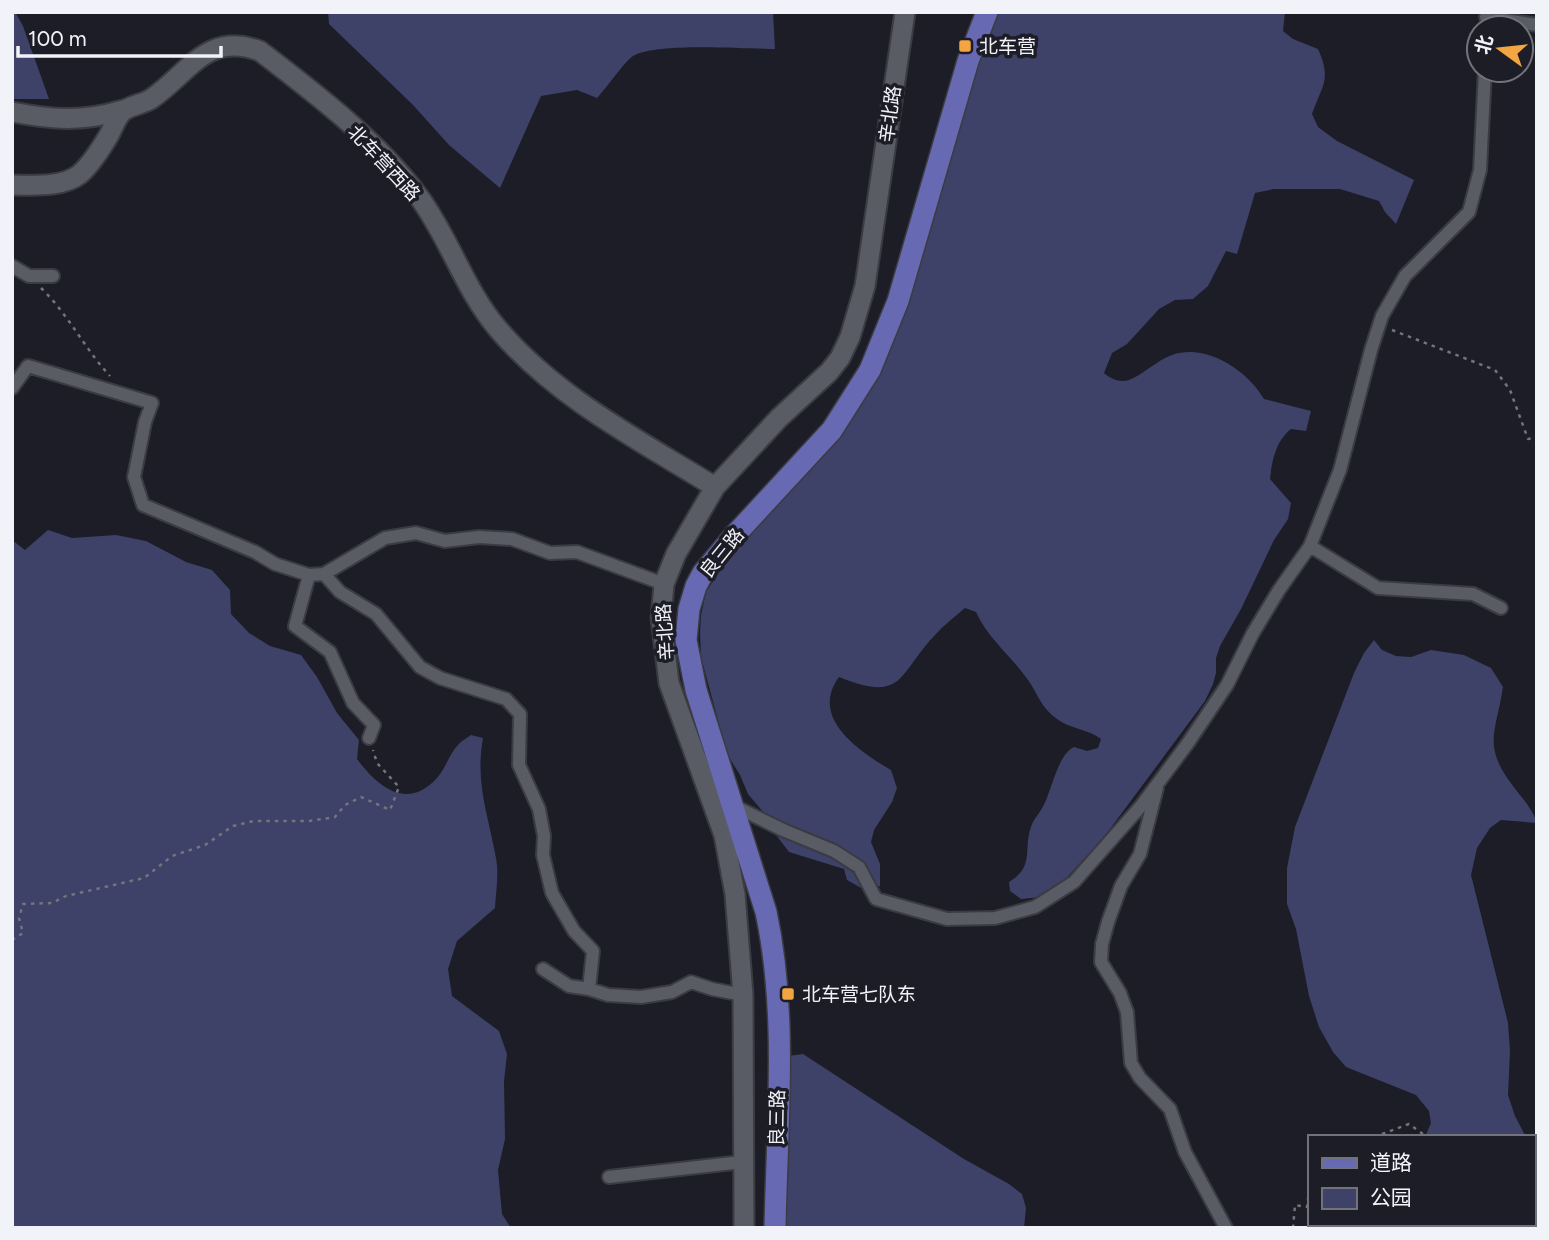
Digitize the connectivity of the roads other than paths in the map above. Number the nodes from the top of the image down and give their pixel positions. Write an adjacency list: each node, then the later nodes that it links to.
1 (905, 12): 10 (street, 辛北路)
2 (987, 12): 18 (main road, 良三路)
3 (1484, 84): 11 (street)
4 (123, 110): 5 (street, 北车营西路); 6 (street); 10 (street, 北车营西路)
5 (12, 112)
6 (12, 185)
7 (12, 266): 8 (street)
8 (53, 276)
9 (12, 388): 13 (street)
10 (715, 487): 14 (street, 辛北路)
11 (1310, 546): 15 (street); 17 (street)
12 (324, 574): 13 (street); 14 (street); 20 (street)
13 (309, 575): 16 (street)
14 (664, 584): 21 (street, 辛北路)
15 (1502, 608)
16 (369, 738)
17 (1159, 781): 18 (street); 26 (street)
18 (732, 805): 25 (main road, 良三路)
19 (543, 969): 20 (street)
20 (589, 989): 21 (street)
21 (743, 995): 22 (street, 辛北路)
22 (742, 1162): 23 (street); 24 (street, 辛北路)
23 (609, 1177)
24 (744, 1228)
25 (775, 1228)
26 (1226, 1228)

